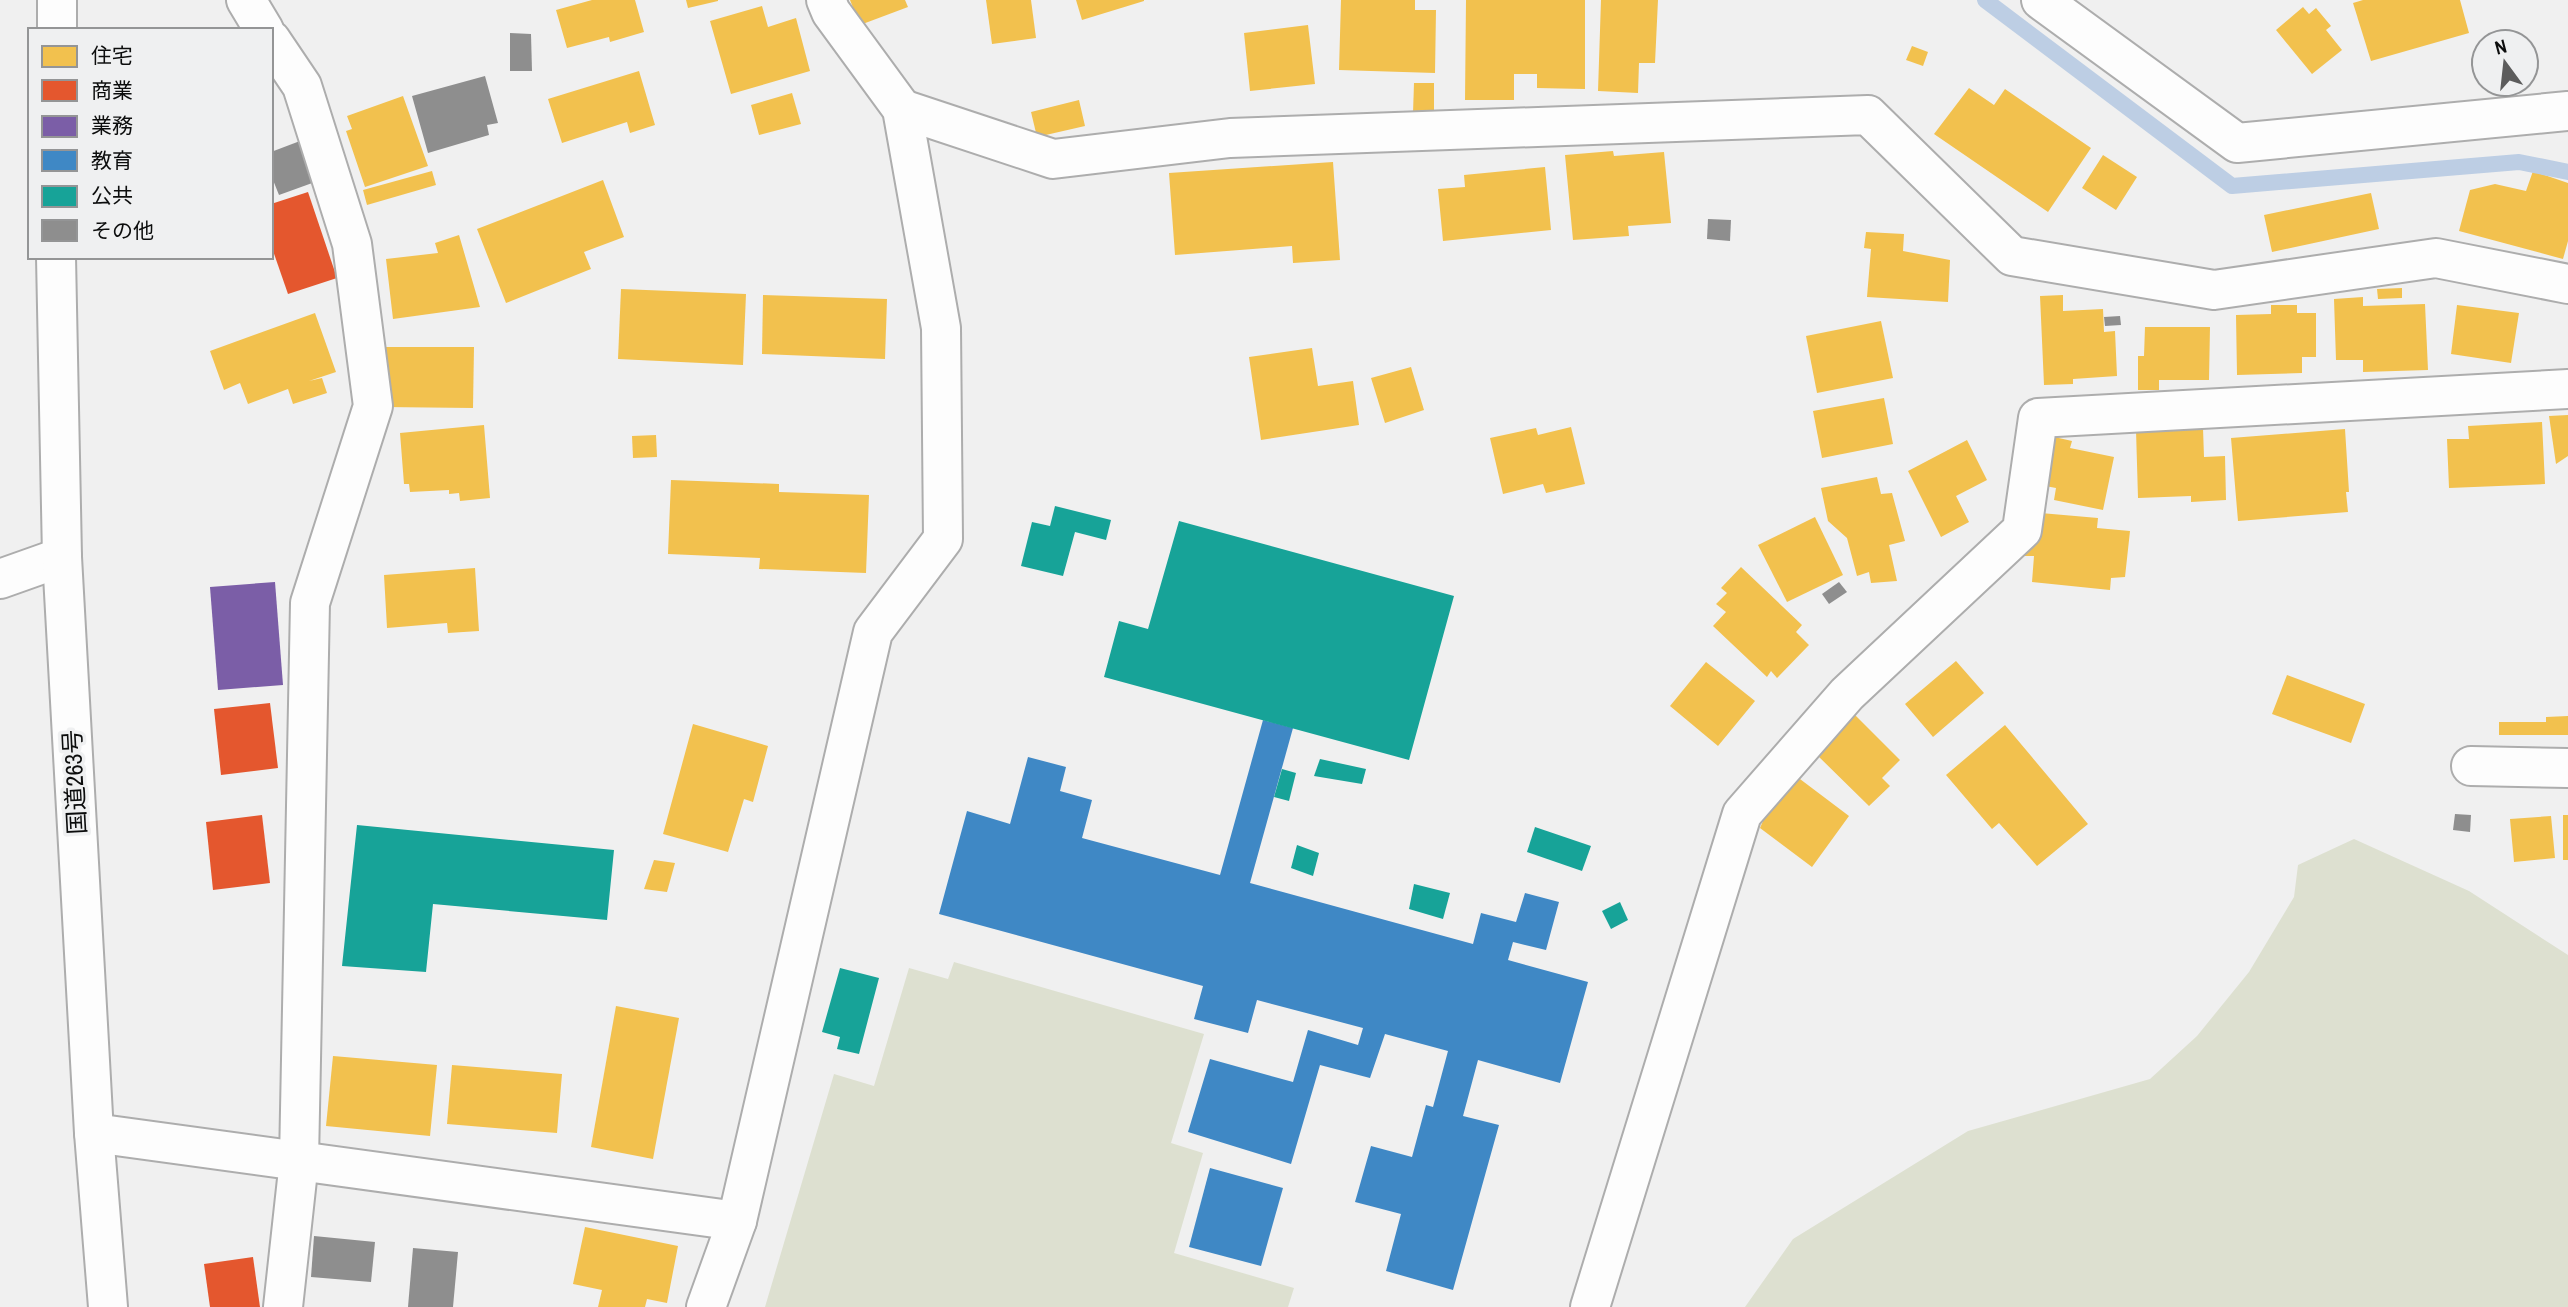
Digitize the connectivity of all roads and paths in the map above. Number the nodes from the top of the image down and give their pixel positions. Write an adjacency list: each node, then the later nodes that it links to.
1 (57, 0): 4 (main road)
2 (826, 0): 6 (main road)
3 (2041, 0): 7 (main road)
4 (57, 28)
5 (273, 43): 16 (main road)
6 (902, 109): 9 (main road); 17 (main road)
7 (2568, 111)
8 (56, 259): 11 (main road, 国道263号)
9 (2568, 284)
10 (2568, 389): 21 (main road)
11 (62, 557): 12 (main road); 15 (main road, 国道263号)
12 (0, 579)
13 (2471, 766): 14 (main road)
14 (2568, 768)
15 (94, 1133): 16 (main road); 18 (main road, 国道263号)
16 (299, 1161): 17 (main road); 19 (main road)
17 (737, 1221): 20 (main road)
18 (108, 1307)
19 (283, 1307)
20 (706, 1307)
21 (1590, 1307)

